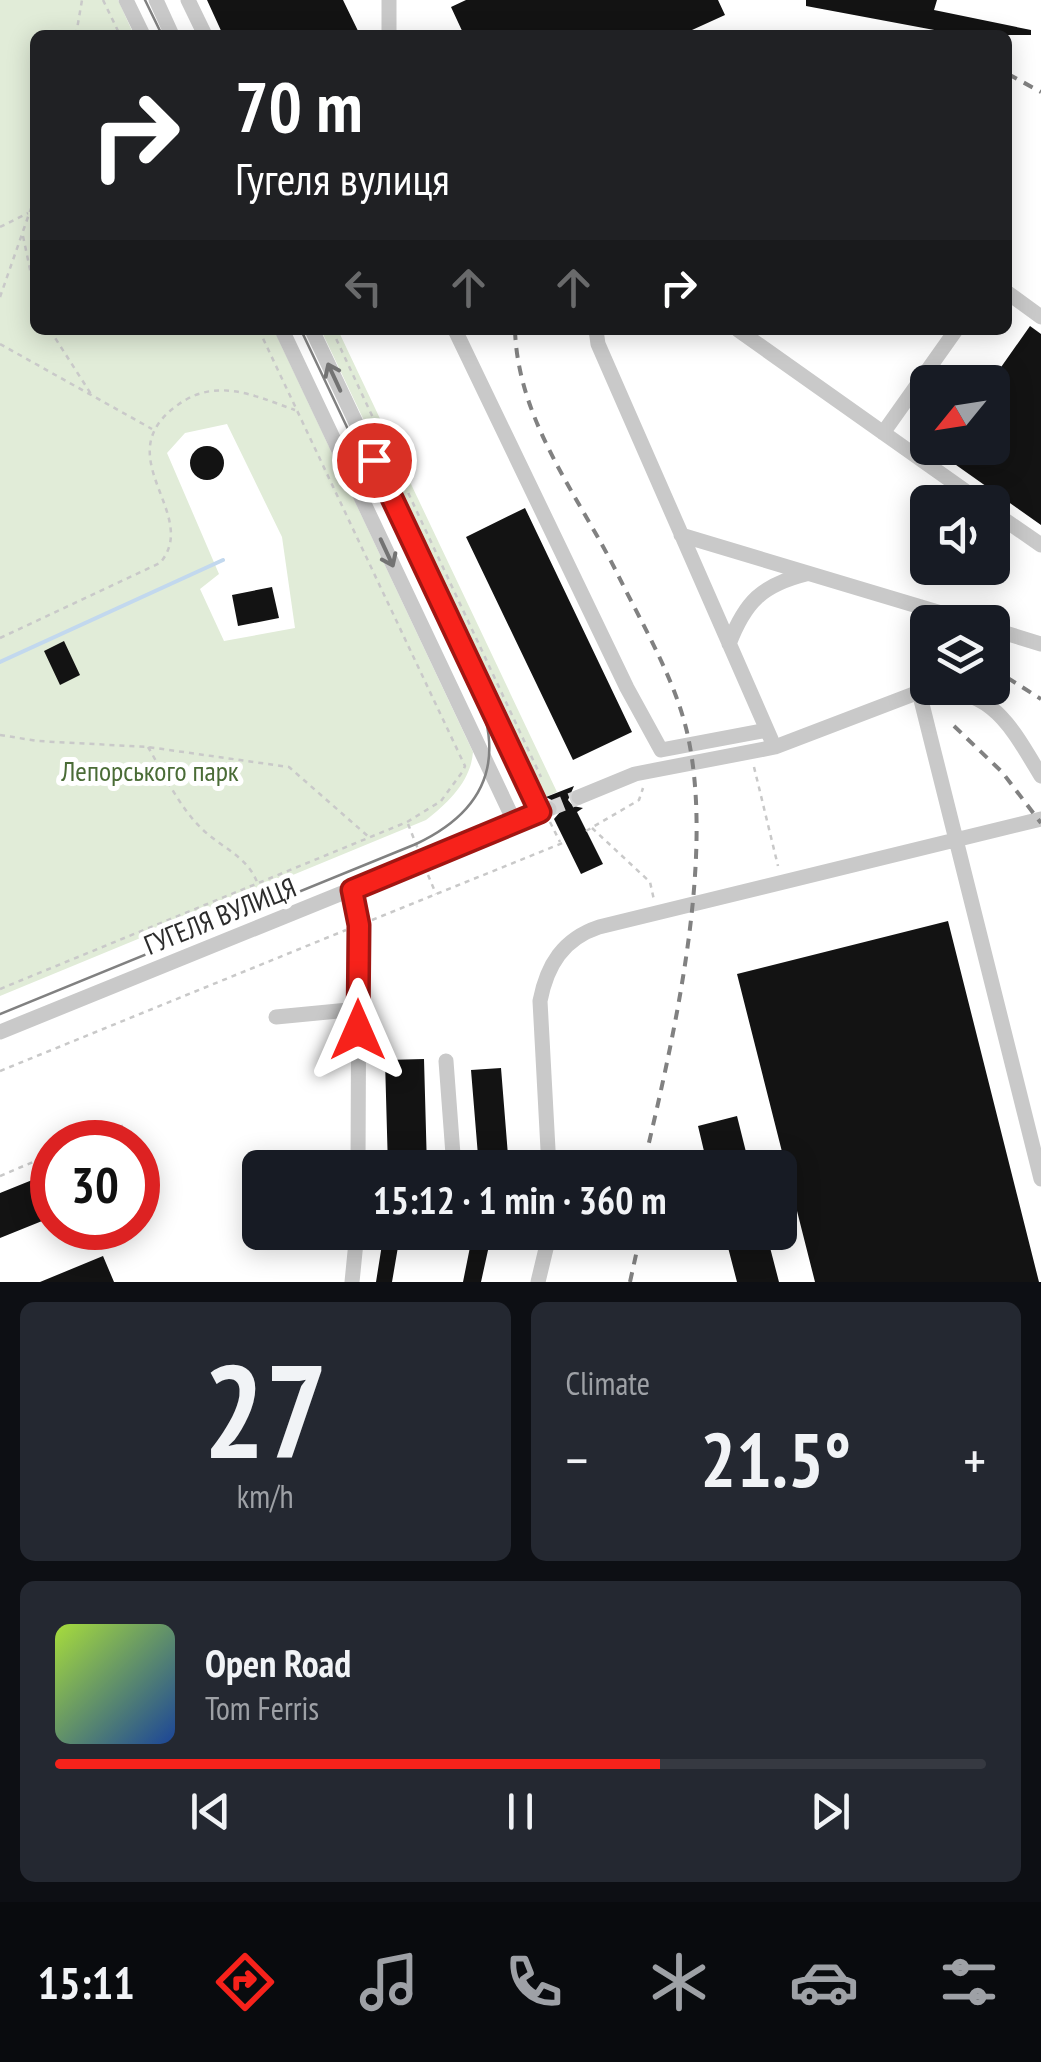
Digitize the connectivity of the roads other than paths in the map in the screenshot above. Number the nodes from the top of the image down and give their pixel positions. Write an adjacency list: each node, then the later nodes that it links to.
1 (126, 0): 5 (street)
2 (156, 0): 6 (street)
3 (188, 0): 7 (street)
4 (389, 0): 8 (street)
5 (140, 30)
6 (170, 30)
7 (203, 30)
8 (389, 30)
9 (1012, 296): 10 (street)
10 (1041, 317)
11 (284, 335): 35 (street, one-way to 35)
12 (314, 335): 35 (street, ГУГЕЛЯ ВУЛИЦЯ, one-way to 12)
13 (456, 335): 30 (street)
14 (597, 335): 20 (street)
15 (745, 335): 17 (street)
16 (952, 335): 17 (street)
17 (883, 433): 18 (street)
18 (957, 485)
19 (1010, 523): 21 (street)
20 (682, 535): 22 (street); 25 (street)
21 (1041, 545)
22 (809, 574): 23 (street); 25 (street)
23 (913, 605)
24 (1010, 635): 26 (street)
25 (729, 644): 30 (street)
26 (1041, 644)
27 (910, 696): 31 (street)
28 (922, 705): 44 (street)
29 (990, 705): 32 (street)
30 (767, 730): 31 (street)
31 (775, 748): 33 (street)
32 (1041, 776)
33 (579, 797)
34 (1041, 819): 43 (street)
35 (514, 823): 36 (street, ГУГЕЛЯ ВУЛИЦЯ)
36 (352, 890): 37 (street); 39 (street, ГУГЕЛЯ ВУЛИЦЯ)
37 (358, 1010): 38 (street); 41 (street)
38 (276, 1017)
39 (0, 1032)
40 (446, 1061): 42 (street)
41 (358, 1150)
42 (453, 1150)
43 (548, 1150)
44 (1041, 1180)
45 (355, 1250): 47 (street)
46 (546, 1250): 48 (street)
47 (352, 1282)
48 (538, 1282)

